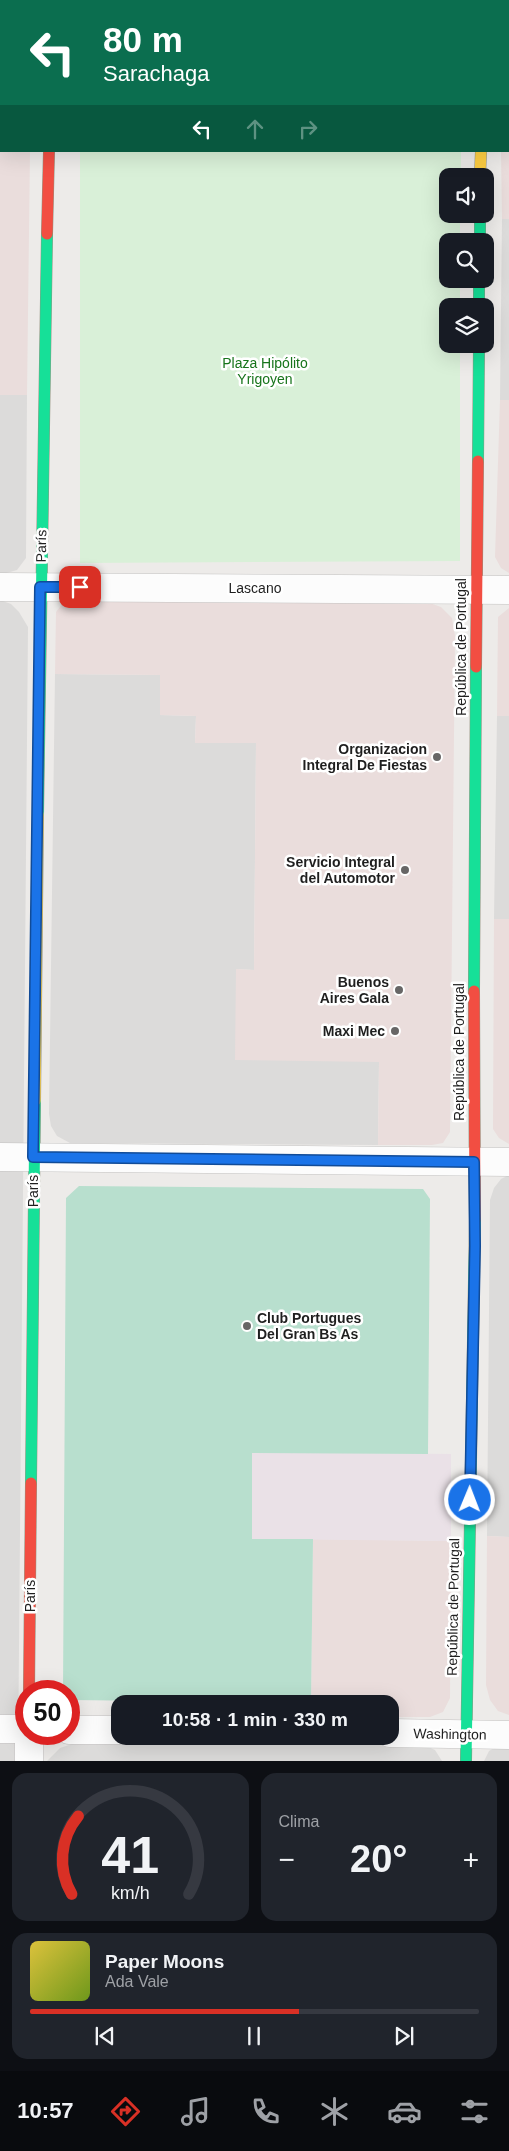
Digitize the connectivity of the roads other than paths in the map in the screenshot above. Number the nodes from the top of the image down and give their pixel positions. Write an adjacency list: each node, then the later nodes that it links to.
1 (49, 152): 6 (street, París)
2 (481, 152): 3 (street)
3 (480, 168)
4 (479, 353): 7 (street, República de Portugal)
5 (0, 587): 6 (street, Lascano)
6 (40, 587): 7 (street, Lascano); 10 (street, París)
7 (477, 589): 8 (street, Lascano); 11 (street, República de Portugal)
8 (509, 590)
9 (0, 1157): 10 (street)
10 (33, 1157): 11 (street); 13 (street, París)
11 (474, 1162): 12 (street); 19 (street, República de Portugal)
12 (509, 1162)
13 (29, 1680)
14 (0, 1729): 15 (street)
15 (15, 1729)
16 (80, 1730): 17 (street)
17 (111, 1730)
18 (399, 1733): 19 (street, Washington)
19 (466, 1734): 20 (street, Washington); 23 (street, República de Portugal)
20 (509, 1734)
21 (29, 1745): 22 (street)
22 (29, 1761)
23 (466, 1761)

